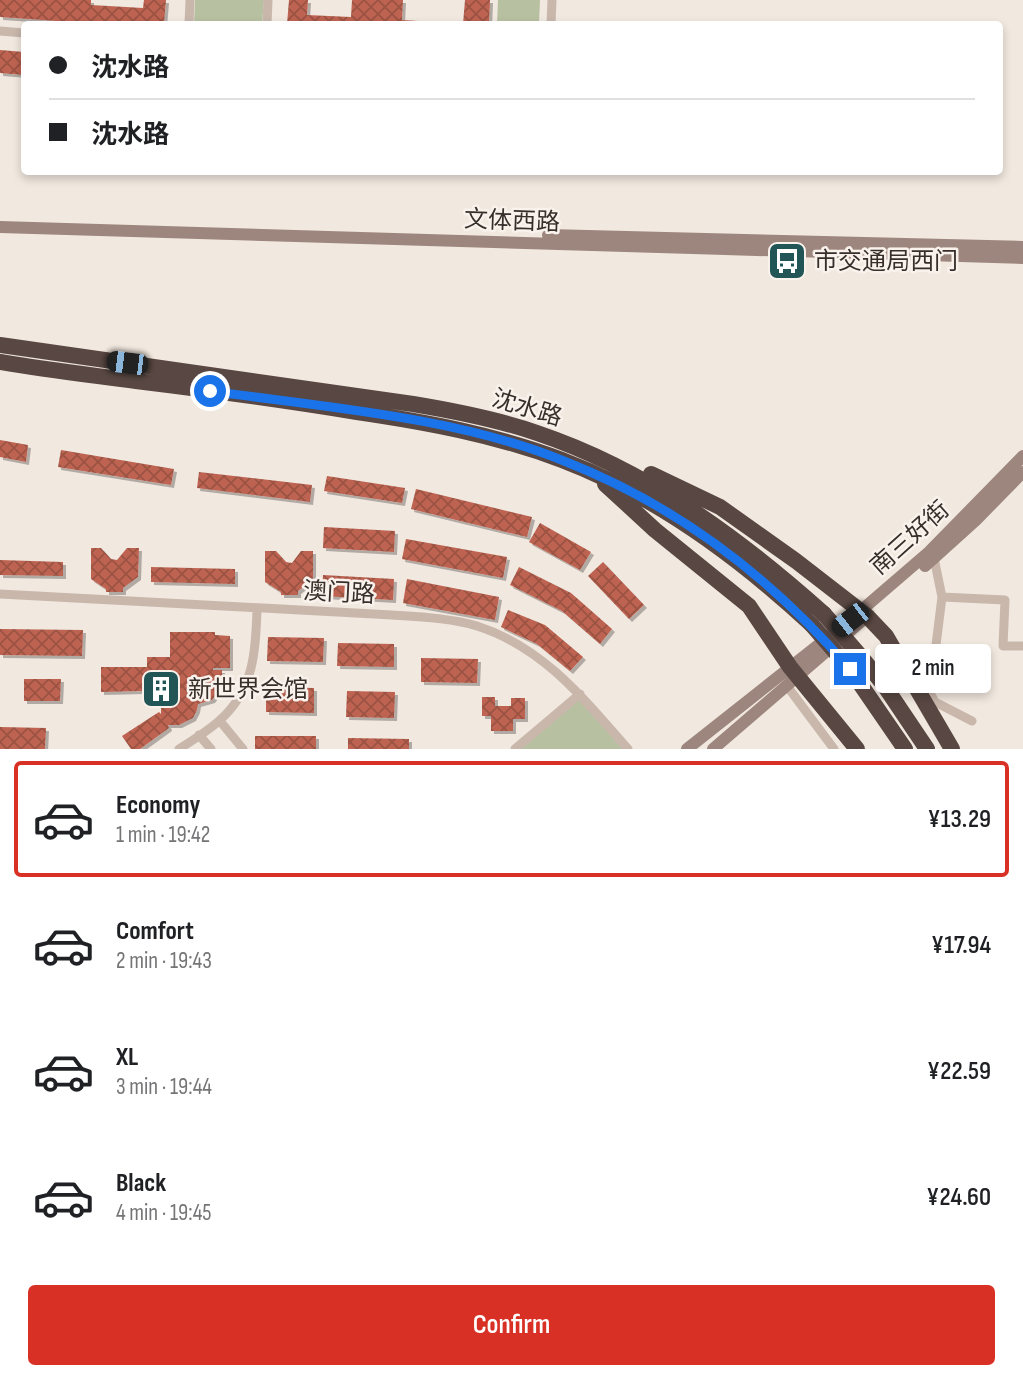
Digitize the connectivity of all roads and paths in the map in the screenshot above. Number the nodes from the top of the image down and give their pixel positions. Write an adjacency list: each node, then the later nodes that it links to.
1 (190, 0): 4 (street)
2 (268, 0): 5 (street)
3 (552, 0): 6 (street)
4 (189, 21)
5 (267, 21)
6 (551, 21)
7 (0, 31): 8 (street)
8 (21, 33)
9 (0, 220): 11 (street, 文体西路)
10 (0, 227): 12 (street, 文体西路)
11 (1023, 247)
12 (1023, 258)
13 (0, 345): 15 (highway, 沈水路)
14 (0, 362): 18 (highway, 沈水路)
15 (566, 444): 23 (highway); 24 (highway, 沈水路)
16 (1023, 456): 23 (street, 南三好街)
17 (1023, 472): 19 (street)
18 (593, 474): 24 (highway, 沈水路); 27 (highway)
19 (934, 558): 21 (street); 23 (street)
20 (0, 594): 22 (street, 澳门路)
21 (942, 597): 25 (street); 30 (street)
22 (257, 608): 28 (street, 澳门路); 29 (street)
23 (864, 614): 27 (street); 43 (highway)
24 (818, 620): 26 (highway, 沈水路, bridge)
25 (1023, 646)
26 (856, 663): 41 (highway, 沈水路); 42 (highway, 沈水路)
27 (791, 676): 37 (street); 38 (street); 39 (street); 40 (highway)
28 (580, 694): 35 (street); 36 (street, 澳门路)
29 (220, 721): 31 (street); 34 (street)
30 (972, 721)
31 (199, 735): 32 (street); 33 (street)
32 (179, 749)
33 (211, 749)
34 (243, 749)
35 (515, 749)
36 (628, 749)
37 (687, 749)
38 (713, 749)
39 (834, 749)
40 (857, 749)
41 (905, 749)
42 (927, 749)
43 (952, 749)

